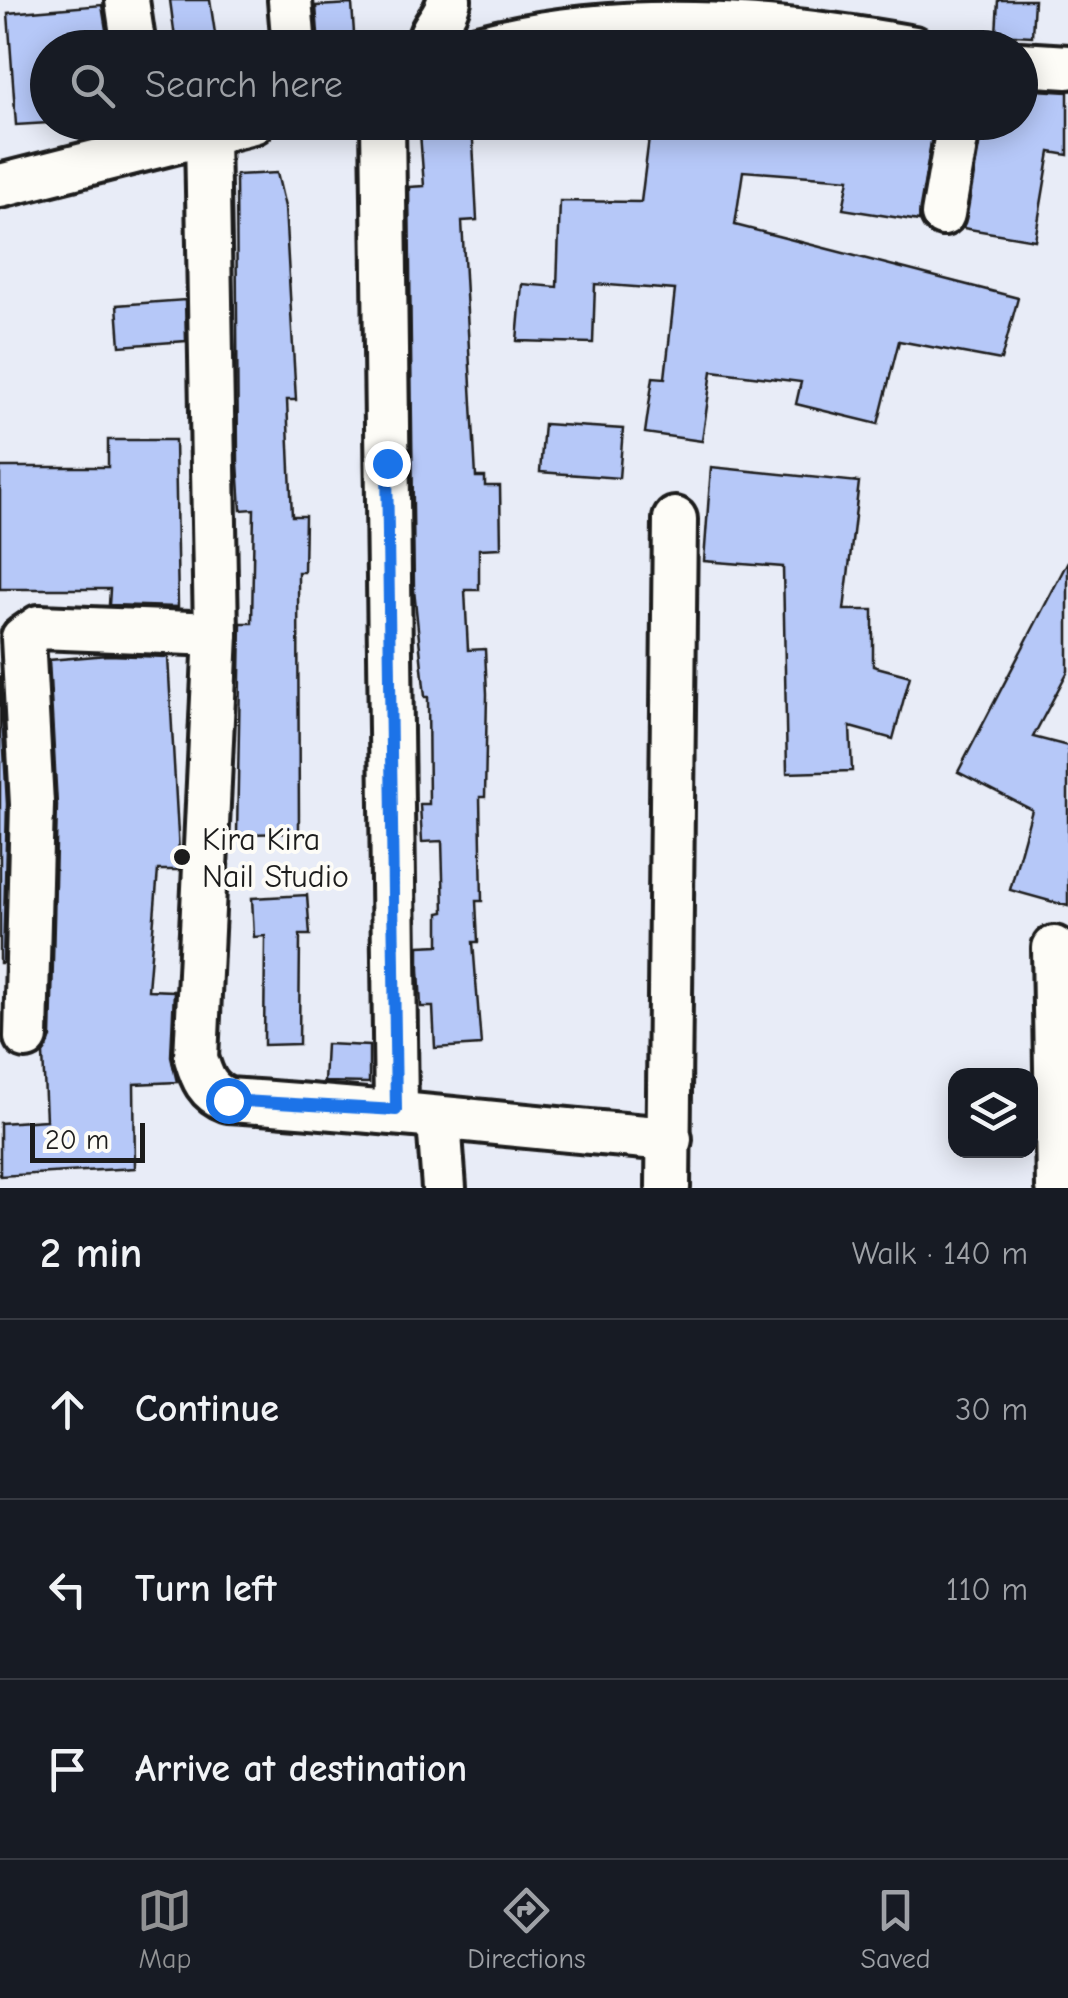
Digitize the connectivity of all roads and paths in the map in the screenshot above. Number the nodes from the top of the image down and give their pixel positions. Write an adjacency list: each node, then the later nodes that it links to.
1 (127, 0): 5 (street)
2 (290, 0): 6 (street)
3 (449, 0): 7 (street)
4 (836, 17): 8 (street); 9 (street)
5 (131, 30)
6 (292, 30)
7 (432, 30)
8 (574, 30)
9 (869, 30)
10 (1038, 65): 11 (street)
11 (1068, 66)
12 (138, 140): 16 (street)
13 (207, 140): 19 (street)
14 (383, 140): 22 (street)
15 (957, 140): 17 (street)
16 (0, 186)
17 (943, 214)
18 (676, 520): 24 (street)
19 (216, 634): 21 (street); 22 (street)
20 (1054, 948): 27 (street)
21 (26, 1037)
22 (396, 1110): 23 (street)
23 (439, 1121): 24 (street); 25 (street)
24 (670, 1139): 26 (street)
25 (444, 1188)
26 (668, 1188)
27 (1058, 1188)

